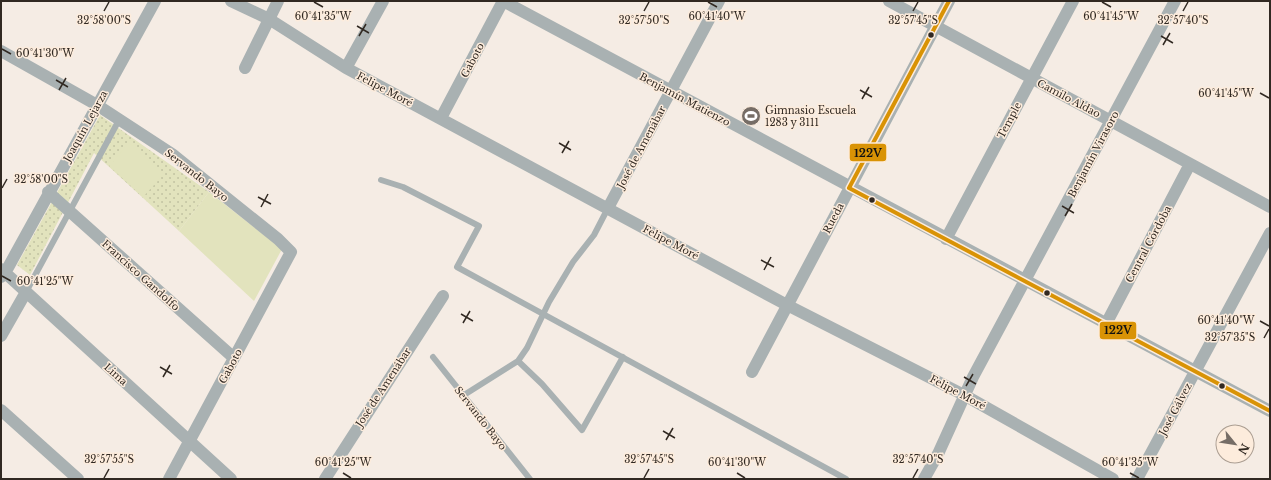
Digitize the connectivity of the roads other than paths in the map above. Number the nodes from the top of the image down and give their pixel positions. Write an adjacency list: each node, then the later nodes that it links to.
1 (155, 1): 18 (street, Joaquín Lejarza)
2 (231, 1): 11 (street, Felipe Moré)
3 (278, 1): 11 (street)
4 (383, 1): 15 (street)
5 (503, 1): 17 (street, Benjamín Matienzo); 19 (street, Gaboto)
6 (719, 1): 17 (street, José de Amenábar)
7 (889, 1): 12 (street, Camilo Aldao)
8 (949, 1): 12 (street, Rueda)
9 (1073, 1): 16 (street, Temple)
10 (1175, 1): 21 (street, Benjamín Virasoro)
11 (269, 19): 14 (street); 15 (street, Felipe Moré)
12 (935, 26): 16 (street, Camilo Aldao); 24 (street, Rueda)
13 (1, 51): 18 (street, Servando Bayo)
14 (246, 68)
15 (346, 68): 19 (street, Felipe Moré)
16 (1032, 78): 21 (street, Camilo Aldao); 30 (street, Temple)
17 (670, 91): 24 (street, Benjamín Matienzo); 27 (street, José de Amenábar)
18 (97, 105): 20 (street, Servando Bayo); 25 (street, Joaquín Lejarza)
19 (441, 118): 27 (street, Felipe Moré)
20 (119, 120): 28 (lane); 31 (street, Servando Bayo)
21 (1111, 121): 22 (street, Camilo Aldao); 33 (street, Benjamín Virasoro)
22 (1190, 164): 26 (street, Camilo Aldao); 38 (street, Central Córdoba)
23 (381, 180): 37 (lane)
24 (849, 188): 30 (street, Benjamín Matienzo); 36 (street, Rueda)
25 (48, 192): 28 (street, Francisco Gandolfo); 32 (street, Joaquín Lejarza)
26 (1270, 207)
27 (608, 208): 36 (street, Felipe Moré); 37 (lane)
28 (69, 211): 34 (lane); 42 (street, Francisco Gandolfo)
29 (1270, 233): 44 (street, José Gálvez)
30 (946, 239): 33 (street, Benjamín Matienzo)
31 (291, 252): 42 (street, Gaboto)
32 (2, 273): 34 (street, Lima)
33 (1025, 281): 38 (street, Benjamín Matienzo); 46 (street, Benjamín Virasoro)
34 (26, 292): 39 (street); 50 (street, Lima)
35 (443, 296): 54 (street, José de Amenábar)
36 (787, 305): 45 (street, Rueda); 46 (street, Felipe Moré)
37 (544, 314): 41 (lane); 43 (lane)
38 (1106, 324): 44 (street, Benjamín Matienzo)
39 (1, 336)
40 (432, 357): 47 (lane, Servando Bayo)
41 (623, 357): 43 (lane); 56 (lane)
42 (234, 358): 50 (street, Gaboto)
43 (518, 361): 47 (lane)
44 (1196, 371): 49 (street, Benjamín Matienzo); 59 (street, José Gálvez)
45 (752, 372)
46 (964, 394): 57 (street, Benjamín Virasoro); 58 (street, Felipe Moré)
47 (464, 395): 55 (lane, Servando Bayo)
48 (1, 410): 51 (street)
49 (1270, 411)
50 (190, 441): 52 (street, Gaboto); 53 (street, Lima)
51 (78, 479)
52 (169, 479)
53 (230, 479)
54 (326, 479)
55 (530, 479)
56 (846, 479)
57 (924, 479)
58 (1113, 479)
59 (1137, 479)

